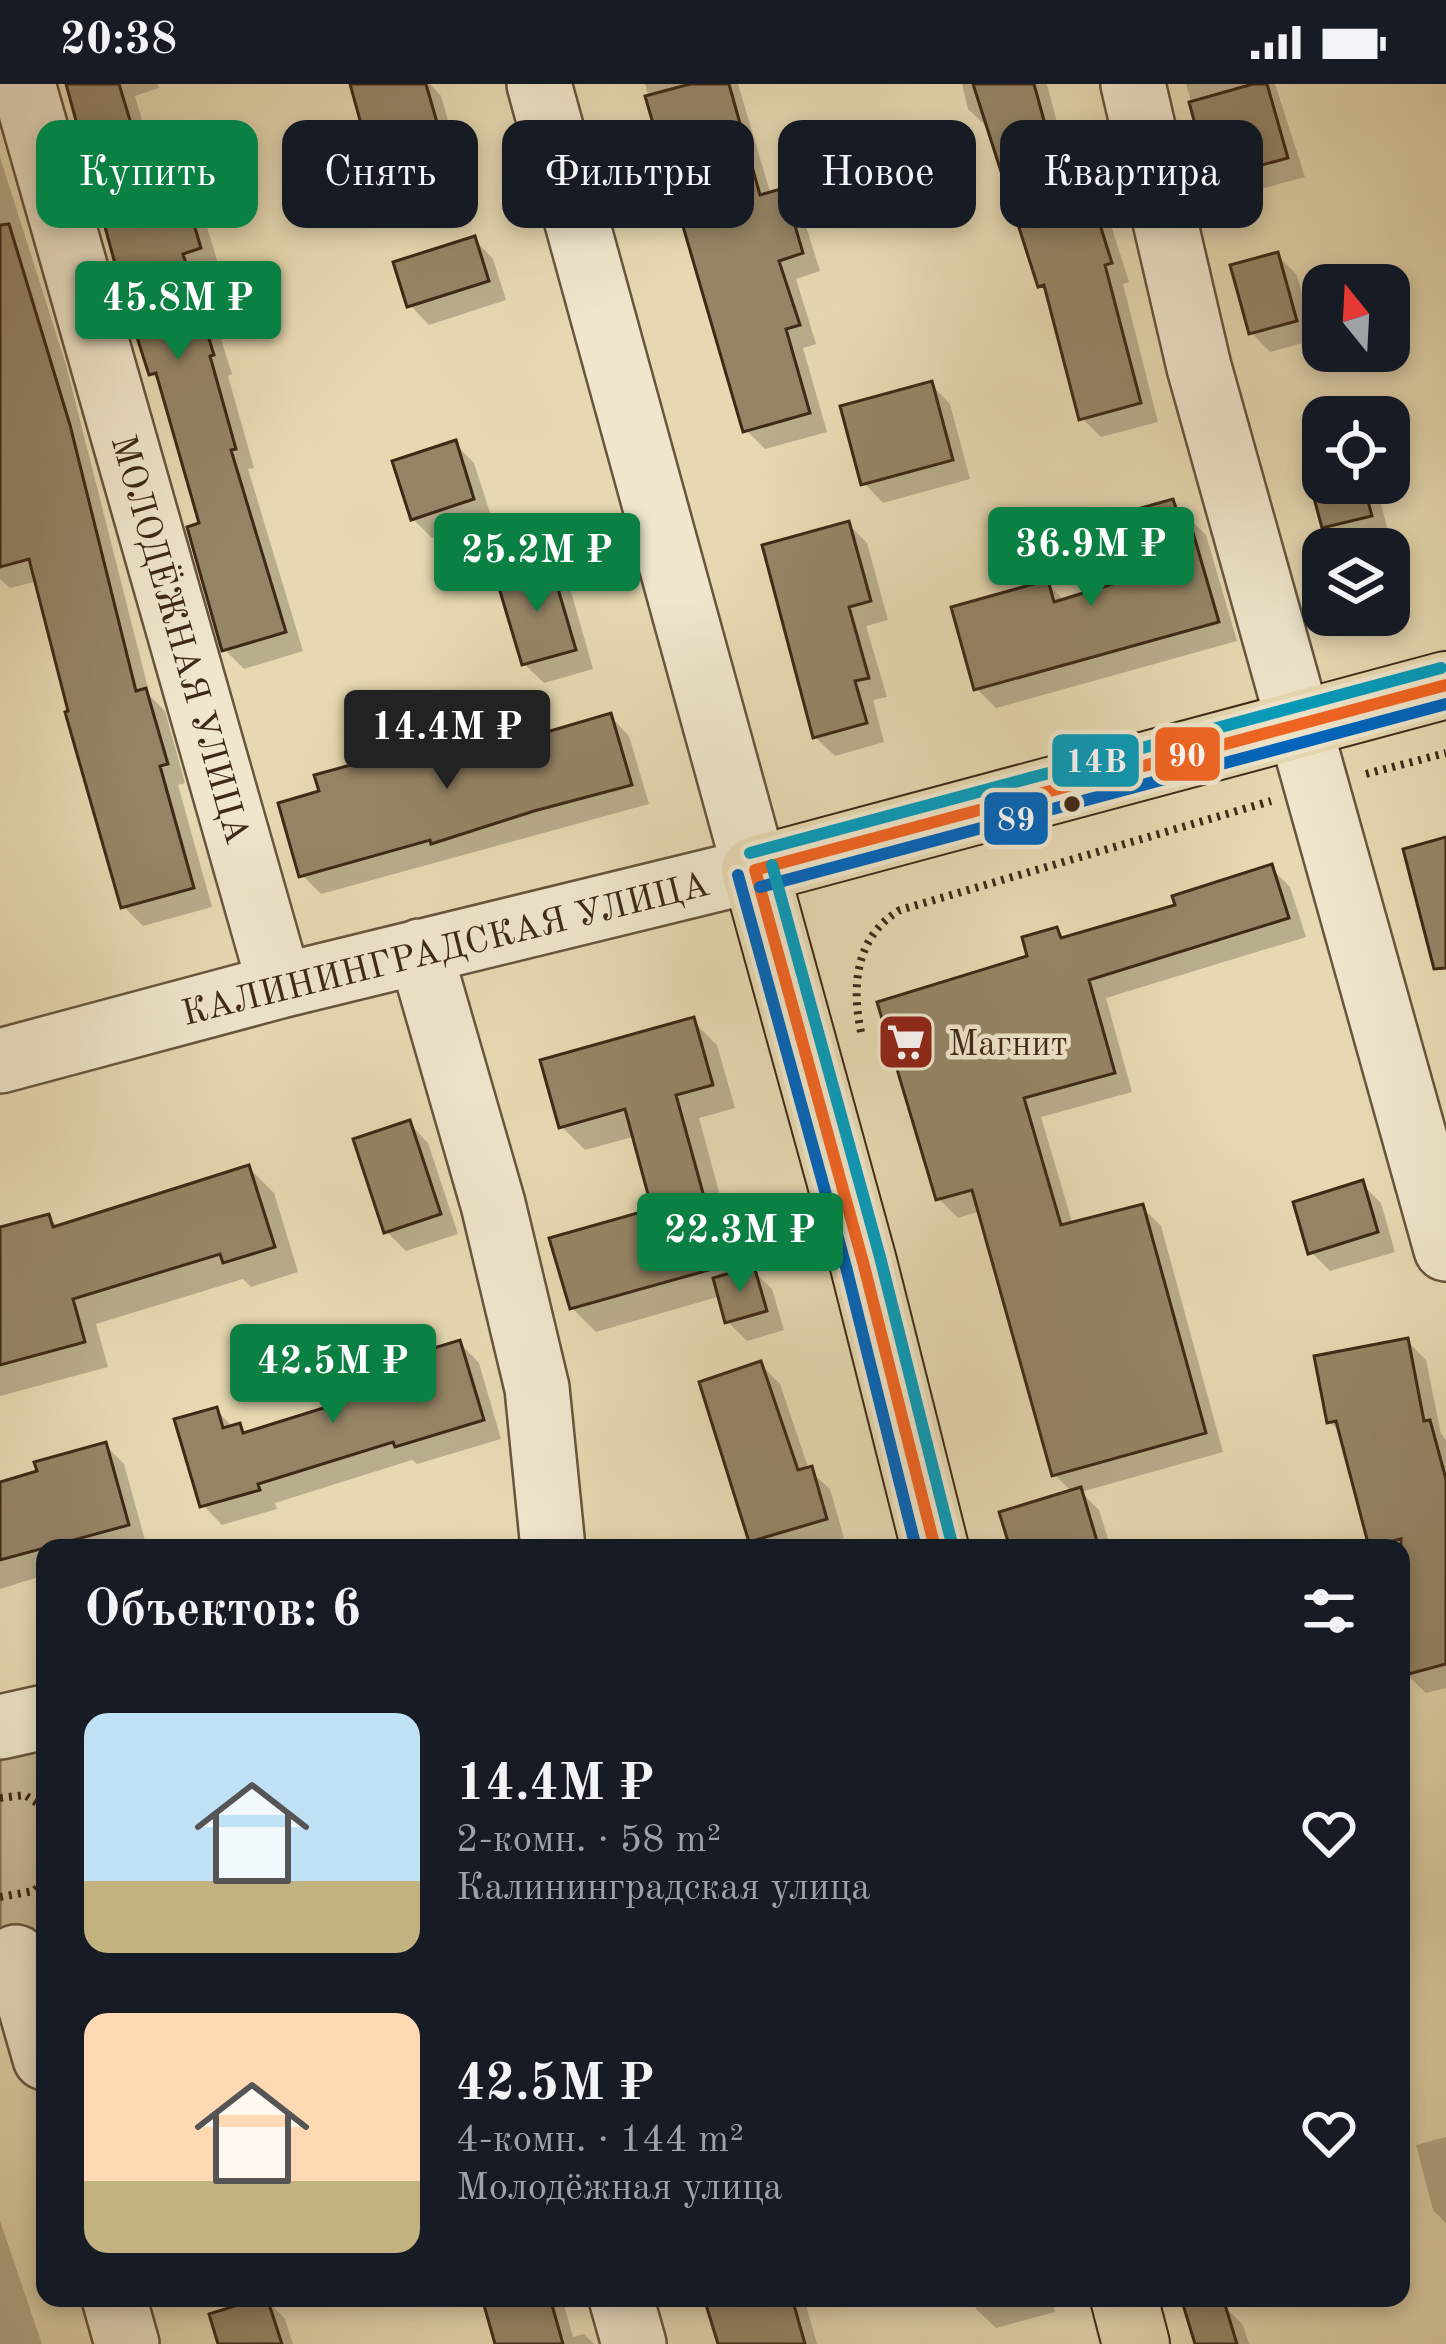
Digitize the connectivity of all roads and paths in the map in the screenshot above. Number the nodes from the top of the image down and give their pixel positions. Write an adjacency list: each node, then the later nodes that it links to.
1 (23, 84): 11 (street, МОЛОДЁЖНАЯ УЛИЦА)
2 (539, 84): 8 (street)
3 (1133, 84): 5 (street)
4 (1446, 685): 5 (main road, КАЛИНИНГРАДСКАЯ УЛИЦА)
5 (1300, 723): 7 (street); 8 (main road, КАЛИНИНГРАДСКАЯ УЛИЦА)
6 (1446, 753): 7 (path)
7 (1319, 787): 9 (path); 13 (street)
8 (755, 871): 10 (street, КАЛИНИНГРАДСКАЯ УЛИЦА); 15 (main road)
9 (900, 910)
10 (420, 951): 11 (street, КАЛИНИНГРАДСКАЯ УЛИЦА); 14 (street)
11 (280, 986): 12 (street, КАЛИНИНГРАДСКАЯ УЛИЦА)
12 (0, 1060)
13 (1446, 1249)
14 (552, 1539)
15 (933, 1539)
16 (36, 1719): 17 (street)
17 (0, 1727)
18 (1, 1795): 19 (path)
19 (36, 1802)
20 (36, 1889): 21 (path)
21 (0, 1897)
22 (20, 1956): 23 (street)
23 (36, 2021)
24 (117, 2307): 27 (street)
25 (624, 2307): 28 (street)
26 (1126, 2307): 29 (main road)
27 (127, 2344)
28 (634, 2344)
29 (1136, 2344)

